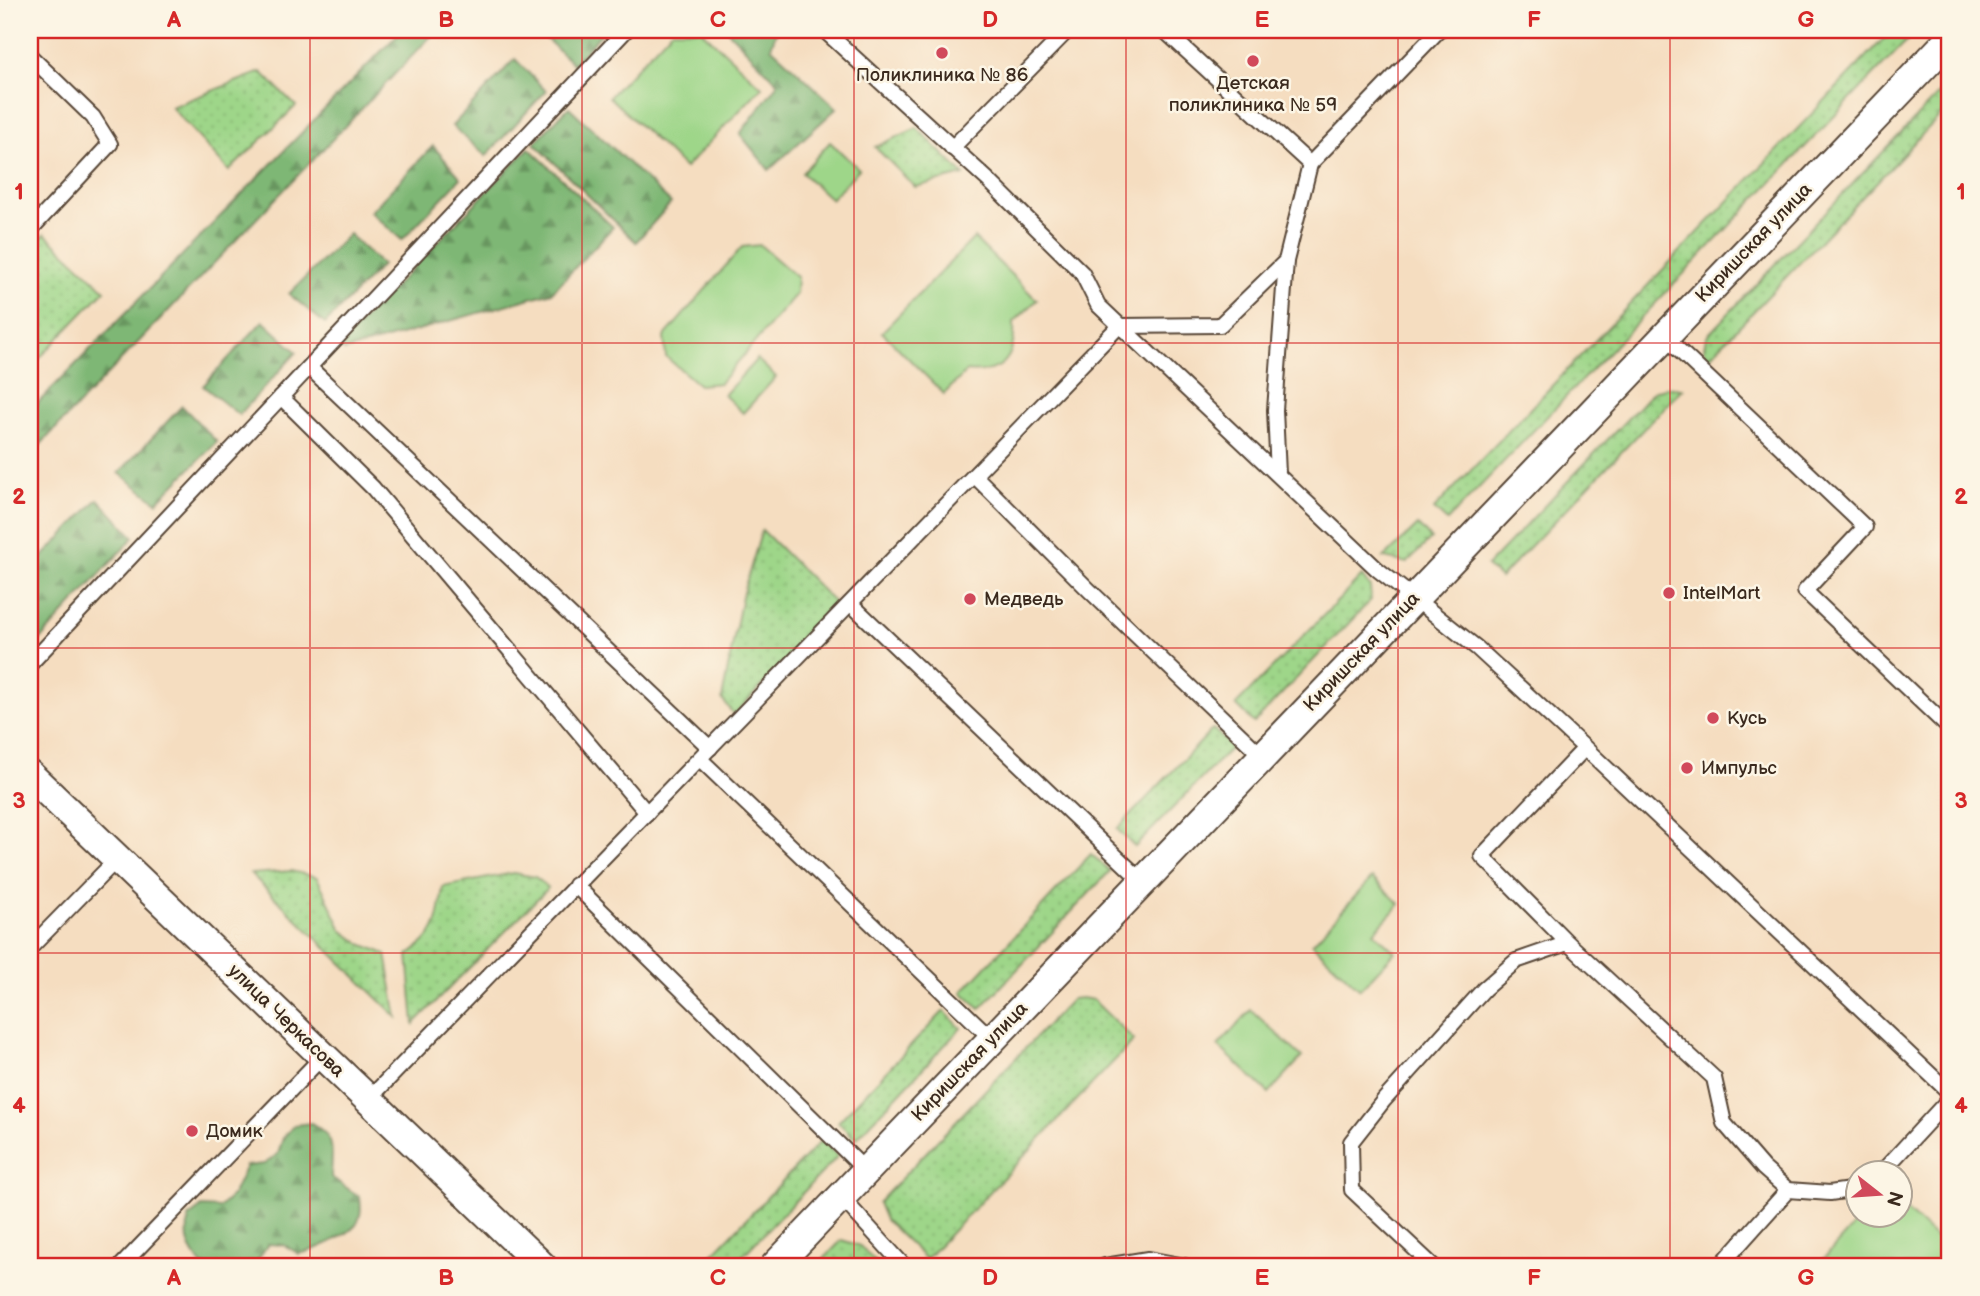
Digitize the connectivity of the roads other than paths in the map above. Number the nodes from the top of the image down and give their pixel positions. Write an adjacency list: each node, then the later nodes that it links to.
1 (626, 30): 14 (lane)
2 (824, 30): 8 (lane)
3 (1068, 30): 8 (lane)
4 (1164, 30): 9 (lane)
5 (1439, 30): 9 (lane)
6 (1950, 39): 13 (street, Киришская улица)
7 (30, 57): 10 (lane)
8 (952, 148): 12 (lane)
9 (1310, 164): 11 (lane)
10 (31, 228)
11 (1286, 261): 12 (lane); 16 (lane)
12 (1119, 326): 16 (lane); 17 (lane)
13 (1664, 336): 18 (street, Киришская улица); 21 (lane)
14 (310, 368): 15 (lane); 23 (lane)
15 (281, 397): 20 (lane); 26 (lane)
16 (1278, 474): 18 (lane)
17 (975, 475): 19 (lane); 24 (lane)
18 (1413, 598): 22 (lane); 24 (street, Киришская улица)
19 (851, 604): 23 (lane); 28 (lane)
20 (30, 664)
21 (1950, 729)
22 (1585, 748): 30 (lane); 34 (lane)
23 (705, 753): 26 (lane); 32 (lane)
24 (1262, 756): 28 (street, Киришская улица)
25 (30, 775): 27 (street, улица Черкасова)
26 (647, 813): 29 (lane)
27 (117, 859): 31 (lane); 33 (street, улица Черкасова)
28 (1142, 881): 32 (street, Киришская улица)
29 (575, 885): 36 (lane); 38 (lane)
30 (1568, 943): 39 (lane); 48 (lane)
31 (30, 948)
32 (992, 1039): 38 (street, Киришская улица)
33 (323, 1056): 36 (street, улица Черкасова); 42 (lane)
34 (1950, 1093)
35 (1950, 1098): 37 (lane)
36 (368, 1100): 43 (street, улица Черкасова)
37 (1893, 1160)
38 (866, 1171): 41 (street, Киришская улица)
39 (1788, 1190): 40 (lane); 49 (lane)
40 (1843, 1191)
41 (841, 1197): 44 (street, Киришская улица); 45 (lane)
42 (121, 1266)
43 (542, 1266)
44 (775, 1266)
45 (904, 1266)
46 (1105, 1266): 47 (lane)
47 (1185, 1266)
48 (1433, 1266)
49 (1720, 1266)

